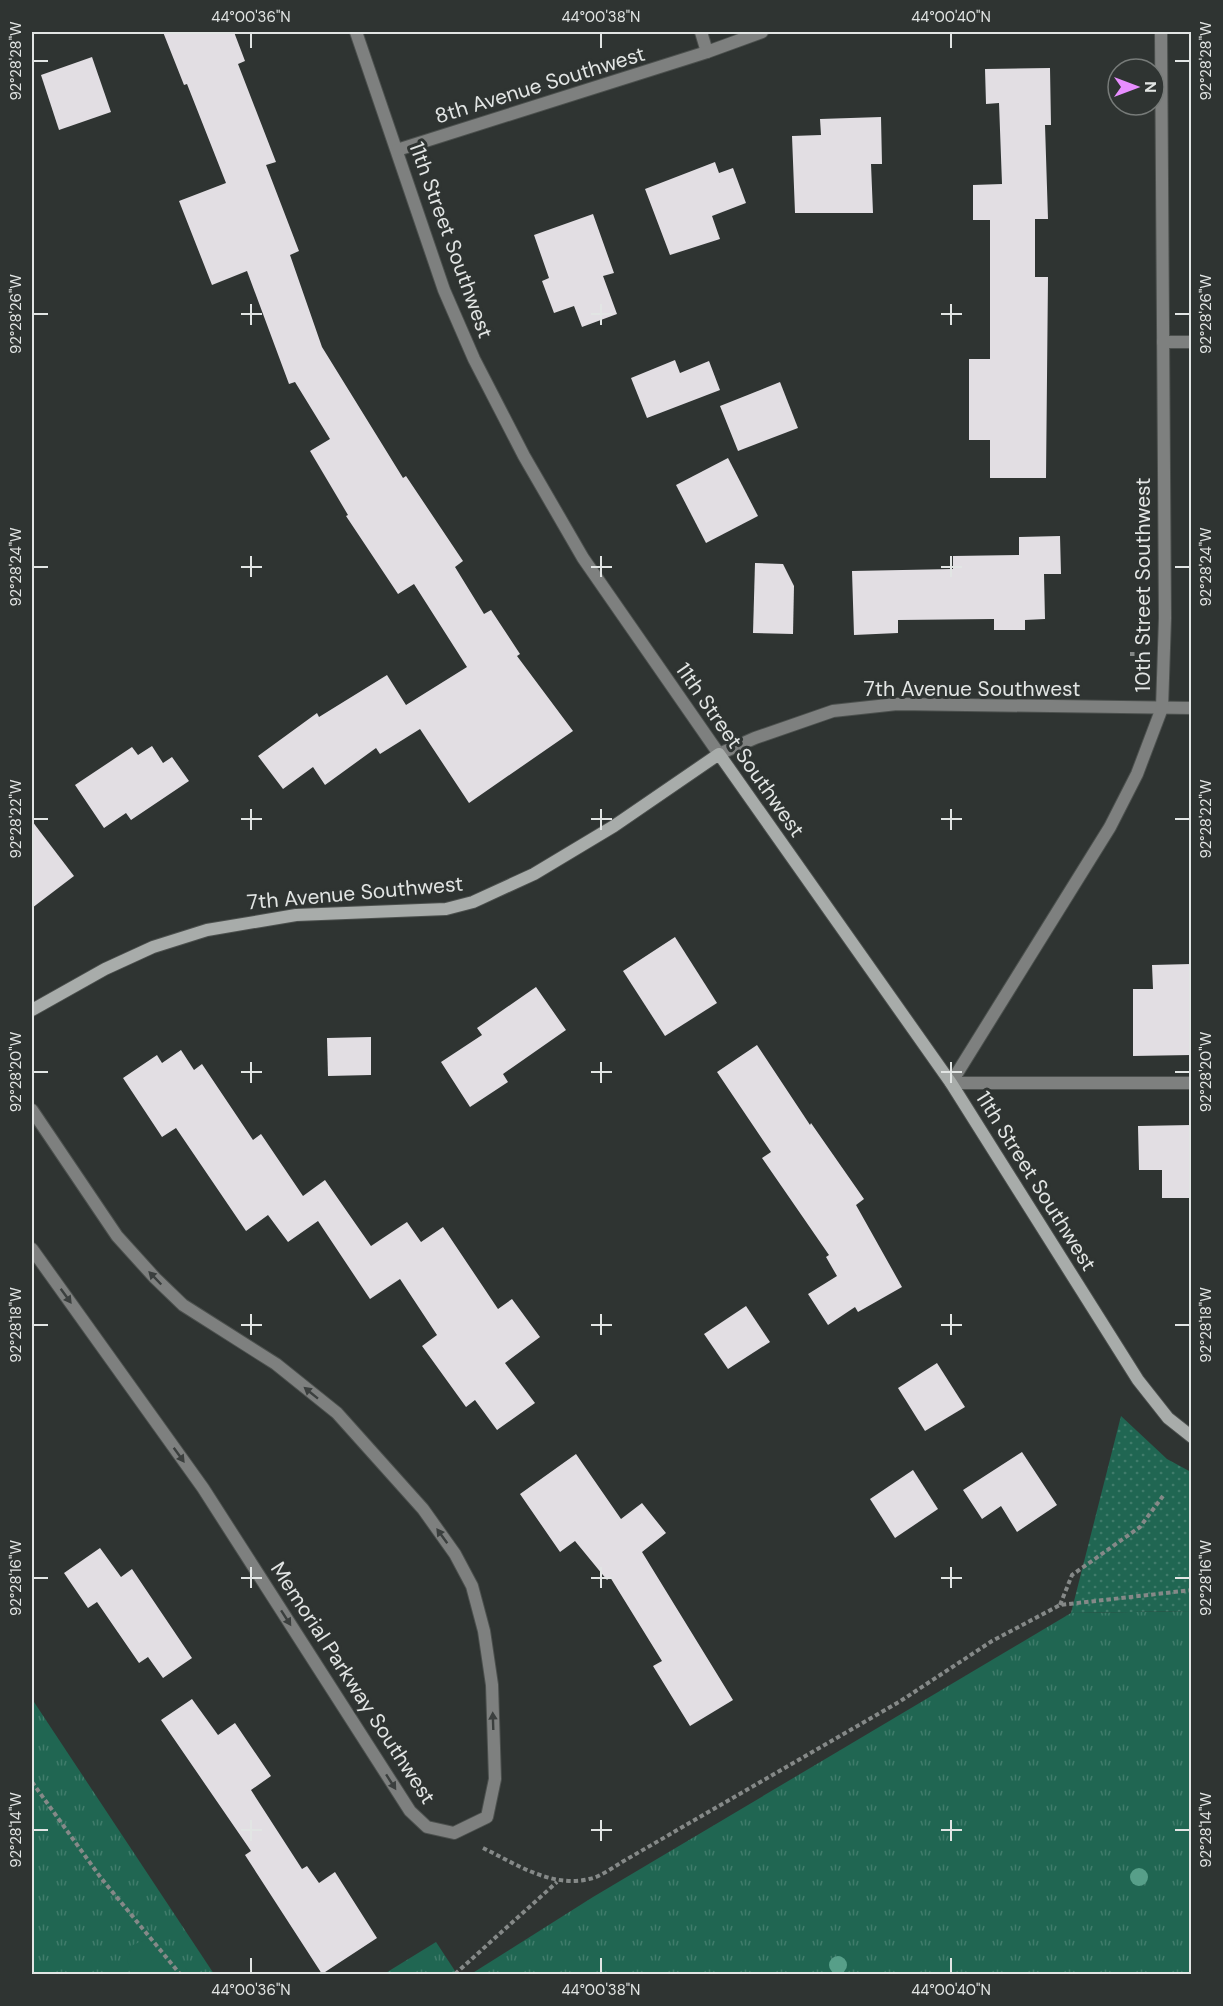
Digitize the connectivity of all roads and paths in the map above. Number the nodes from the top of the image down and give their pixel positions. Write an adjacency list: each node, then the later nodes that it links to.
1 (356, 32): 6 (street, 11th Street Southwest)
2 (701, 32): 5 (street)
3 (762, 32): 5 (street, 8th Avenue Southwest)
4 (1161, 32): 7 (street, 10th Street Southwest)
5 (707, 52): 6 (street, 8th Avenue Southwest)
6 (397, 150): 11 (street, 11th Street Southwest)
7 (1163, 342): 8 (street); 9 (street, 10th Street Southwest)
8 (1191, 342)
9 (1162, 708): 10 (street, 7th Avenue Southwest); 11 (street, 7th Avenue Southwest); 13 (street, 10th Street Southwest)
10 (1191, 708)
11 (719, 754): 12 (street, 7th Avenue Southwest); 13 (street, 11th Street Southwest)
12 (32, 1010)
13 (951, 1083): 14 (street); 17 (street, 11th Street Southwest)
14 (1191, 1083)
15 (32, 1110): 22 (street, one-way to 15)
16 (32, 1249): 22 (street, Memorial Parkway Southwest, one-way to 22)
17 (1191, 1437)
18 (1163, 1496): 20 (path)
19 (1191, 1590): 20 (path)
20 (1060, 1605): 23 (path)
21 (32, 1782): 24 (path)
22 (454, 1833): 23 (path)
23 (557, 1881): 25 (path)
24 (180, 1974)
25 (455, 1974)

